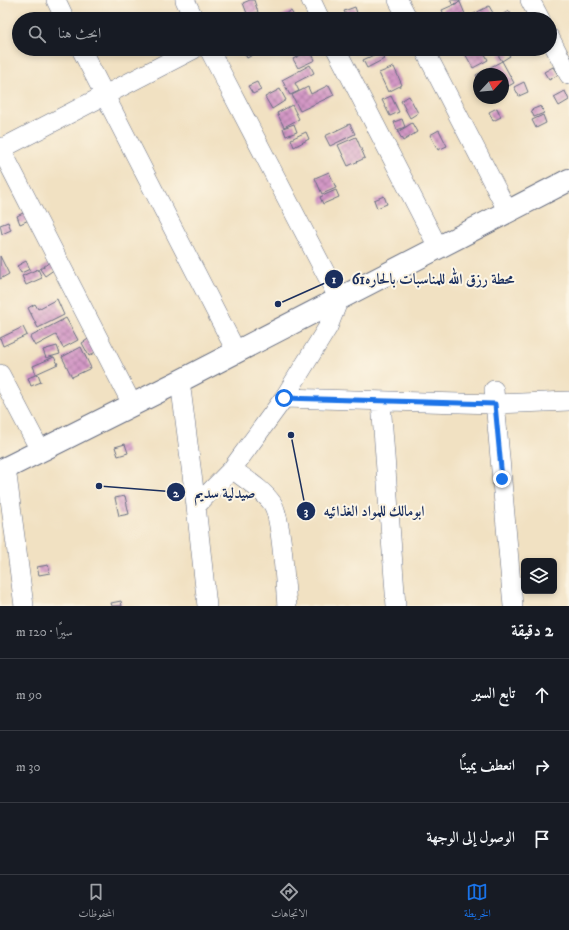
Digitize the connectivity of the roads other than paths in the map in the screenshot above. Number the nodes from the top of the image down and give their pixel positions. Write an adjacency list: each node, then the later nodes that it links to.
1 (56, 0): 6 (street)
2 (185, 0): 7 (street)
3 (311, 0): 8 (street)
4 (398, 0): 9 (street)
5 (530, 0): 10 (street)
6 (62, 12)
7 (191, 12)
8 (317, 12)
9 (404, 12)
10 (536, 12)
11 (557, 52): 17 (street)
12 (85, 56): 18 (street)
13 (180, 56): 18 (street)
14 (213, 56): 23 (street)
15 (340, 56): 22 (street)
16 (428, 56): 21 (street)
17 (569, 75)
18 (105, 95): 19 (street); 24 (street)
19 (1, 148): 31 (street)
20 (569, 180): 21 (main road)
21 (508, 212): 22 (main road)
22 (438, 248): 23 (main road)
23 (339, 299): 24 (main road); 28 (street)
24 (236, 351): 26 (main road)
25 (0, 374): 32 (street)
26 (180, 381): 31 (main road); 35 (street)
27 (494, 397): 29 (street); 30 (street); 40 (street)
28 (284, 398): 30 (street); 34 (street)
29 (569, 401)
30 (381, 402): 39 (street)
31 (132, 404): 32 (main road)
32 (40, 450): 33 (main road)
33 (3, 469): 36 (street)
34 (232, 469): 35 (street); 38 (street)
35 (196, 506): 37 (street)
36 (24, 606)
37 (207, 606)
38 (287, 606)
39 (396, 606)
40 (513, 606)

